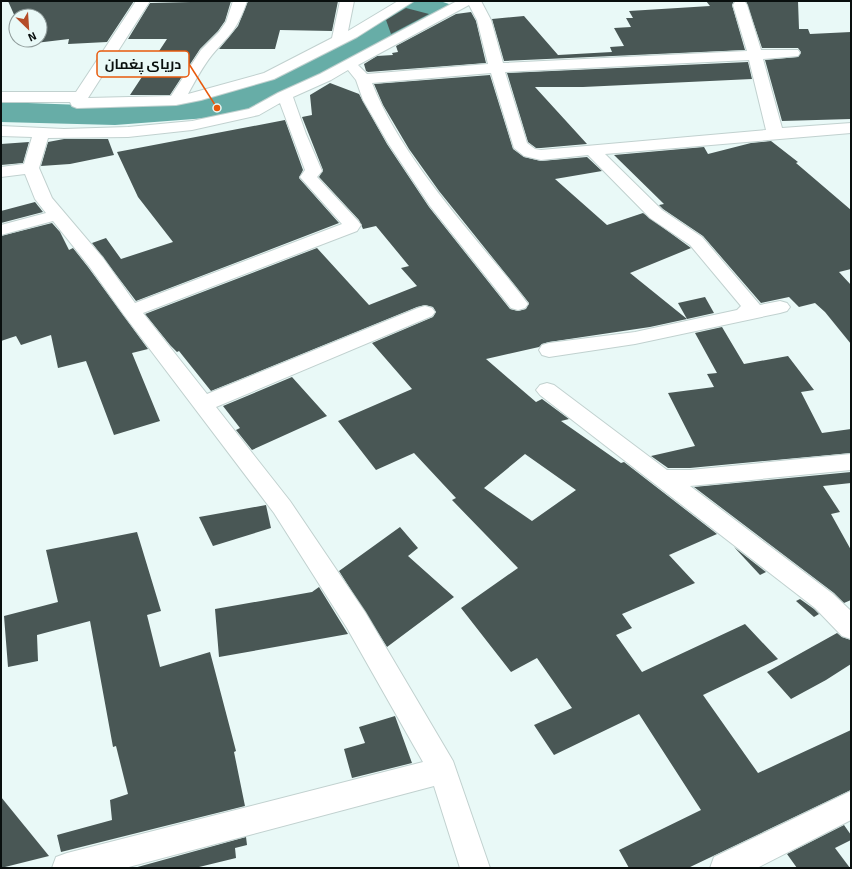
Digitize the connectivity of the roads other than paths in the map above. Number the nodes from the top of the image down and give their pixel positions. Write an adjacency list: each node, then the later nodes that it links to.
1 (144, 1): 16 (street)
2 (240, 1): 17 (street)
3 (347, 1): 8 (street)
4 (407, 1): 8 (street)
5 (467, 1): 11 (street)
6 (474, 1): 12 (street)
7 (740, 5): 10 (street)
8 (339, 40): 17 (street)
9 (793, 53): 10 (street)
10 (755, 55): 12 (street); 21 (street)
11 (350, 63): 13 (street); 14 (street)
12 (497, 68): 13 (street); 22 (street)
13 (363, 78): 27 (street)
14 (285, 96): 20 (street); 29 (street)
15 (1, 97): 16 (street)
16 (80, 97): 17 (street)
17 (176, 100)
18 (851, 128): 21 (street)
19 (1, 131): 20 (street)
20 (41, 133): 23 (street)
21 (775, 133): 22 (street)
22 (591, 149): 31 (street)
23 (30, 168): 24 (street); 25 (street)
24 (1, 172)
25 (57, 215): 26 (street); 29 (street)
26 (1, 230)
27 (518, 304)
28 (780, 307): 31 (street)
29 (131, 311): 34 (street)
30 (425, 312): 34 (street)
31 (743, 315): 32 (street)
32 (549, 350)
33 (547, 390): 36 (street)
34 (203, 404): 38 (street)
35 (851, 462): 36 (street)
36 (662, 478): 37 (street)
37 (851, 628)
38 (443, 770): 40 (street); 41 (street)
39 (851, 805): 42 (street)
40 (67, 868)
41 (475, 868)
42 (725, 868)

